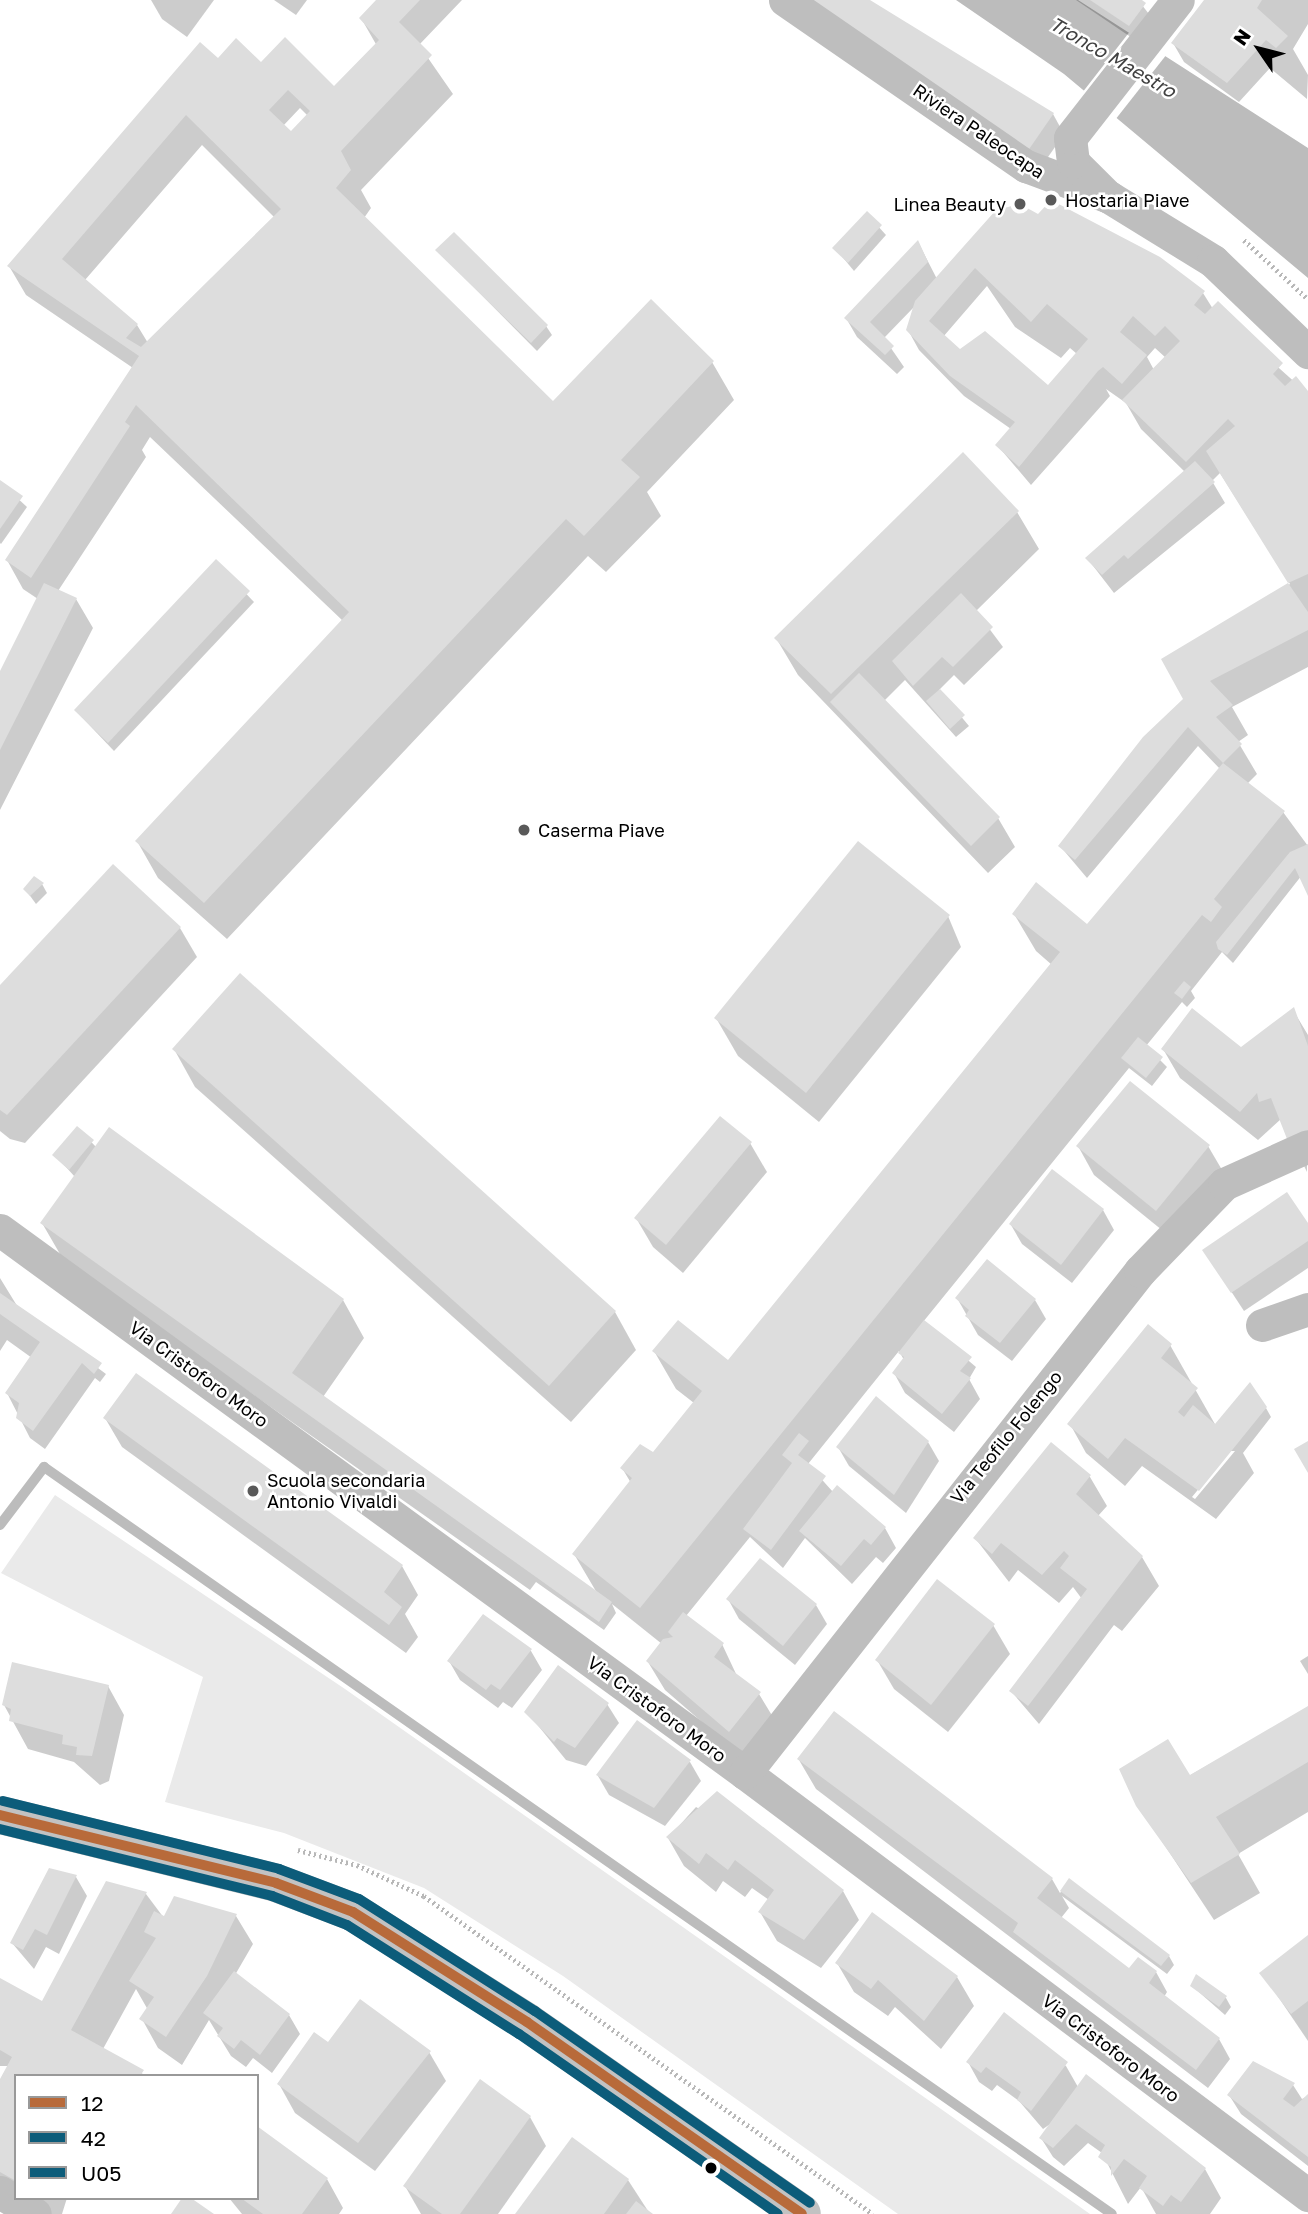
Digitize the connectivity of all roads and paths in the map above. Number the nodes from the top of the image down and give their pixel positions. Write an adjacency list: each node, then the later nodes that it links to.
1 (785, 0): 3 (street, Riviera Paleocapa)
2 (1178, 0): 3 (street)
3 (1109, 197): 4 (street, Riviera Paleocapa)
4 (1308, 352)
5 (1307, 1148): 9 (street, Via Teofilo Folengo)
6 (0, 1230): 9 (street, Via Cristoforo Moro)
7 (1308, 1309): 8 (street)
8 (1262, 1325)
9 (745, 1773): 12 (street, Via Cristoforo Moro)
10 (0, 1815): 14 (main road)
11 (0, 2192): 13 (street)
12 (1308, 2195)
13 (35, 2214)
14 (802, 2214)

